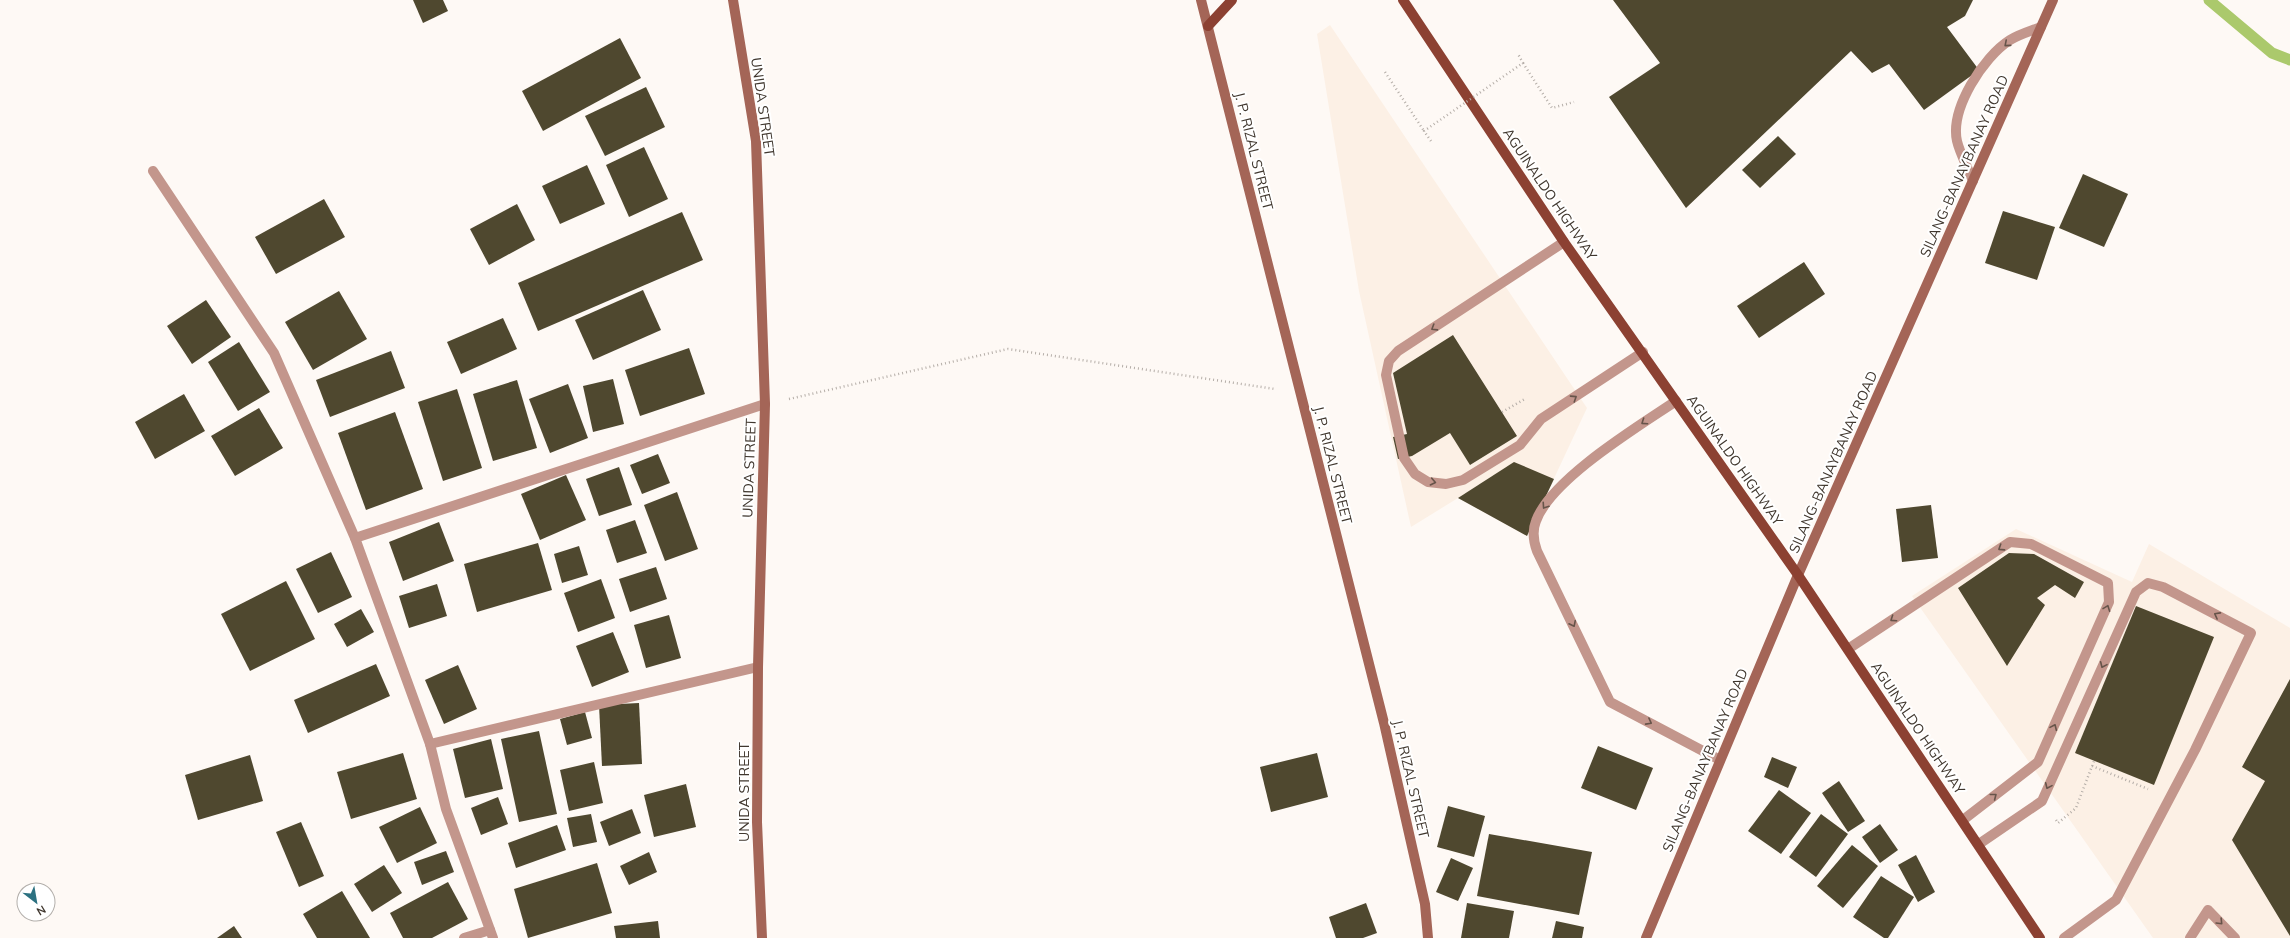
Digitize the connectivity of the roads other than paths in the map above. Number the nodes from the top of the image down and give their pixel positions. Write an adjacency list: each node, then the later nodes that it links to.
1 (733, 0): 13 (main road, UNIDA STREET)
2 (1201, 0): 6 (main road, J. P. RIZAL STREET)
3 (1232, 0): 6 (main road)
4 (1403, 0): 10 (main road, AGUINALDO HIGHWAY)
5 (2053, 0): 7 (main road, SILANG-BANAYBANAY ROAD)
6 (1208, 26): 25 (main road, J. P. RIZAL STREET)
7 (2041, 27): 9 (main road, SILANG-BANAYBANAY ROAD); 9 (street, one-way to 9)
8 (153, 171): 14 (street)
9 (1973, 181): 15 (main road, SILANG-BANAYBANAY ROAD)
10 (1564, 242): 11 (main road, AGUINALDO HIGHWAY); 11 (street, one-way to 11)
11 (1643, 352): 12 (main road, AGUINALDO HIGHWAY)
12 (1676, 401): 15 (main road, AGUINALDO HIGHWAY); 19 (street, one-way to 19)
13 (765, 404): 14 (street); 17 (main road, UNIDA STREET)
14 (355, 538): 18 (street)
15 (1798, 574): 16 (main road, AGUINALDO HIGHWAY); 19 (main road, SILANG-BANAYBANAY ROAD)
16 (1848, 649): 20 (main road, AGUINALDO HIGHWAY); 20 (street, one-way to 16)
17 (758, 667): 18 (street); 24 (main road, UNIDA STREET)
18 (430, 744): 22 (street)
19 (1720, 760): 26 (main road, SILANG-BANAYBANAY ROAD)
20 (1963, 820): 21 (main road, AGUINALDO HIGHWAY)
21 (1978, 844): 27 (main road, AGUINALDO HIGHWAY); 28 (street, one-way to 21)
22 (491, 934): 23 (street)
23 (464, 938)
24 (762, 938)
25 (1428, 938)
26 (1646, 938)
27 (2040, 938)
28 (2064, 938)
29 (2190, 938): 30 (street, one-way to 30)
30 (2235, 938)

